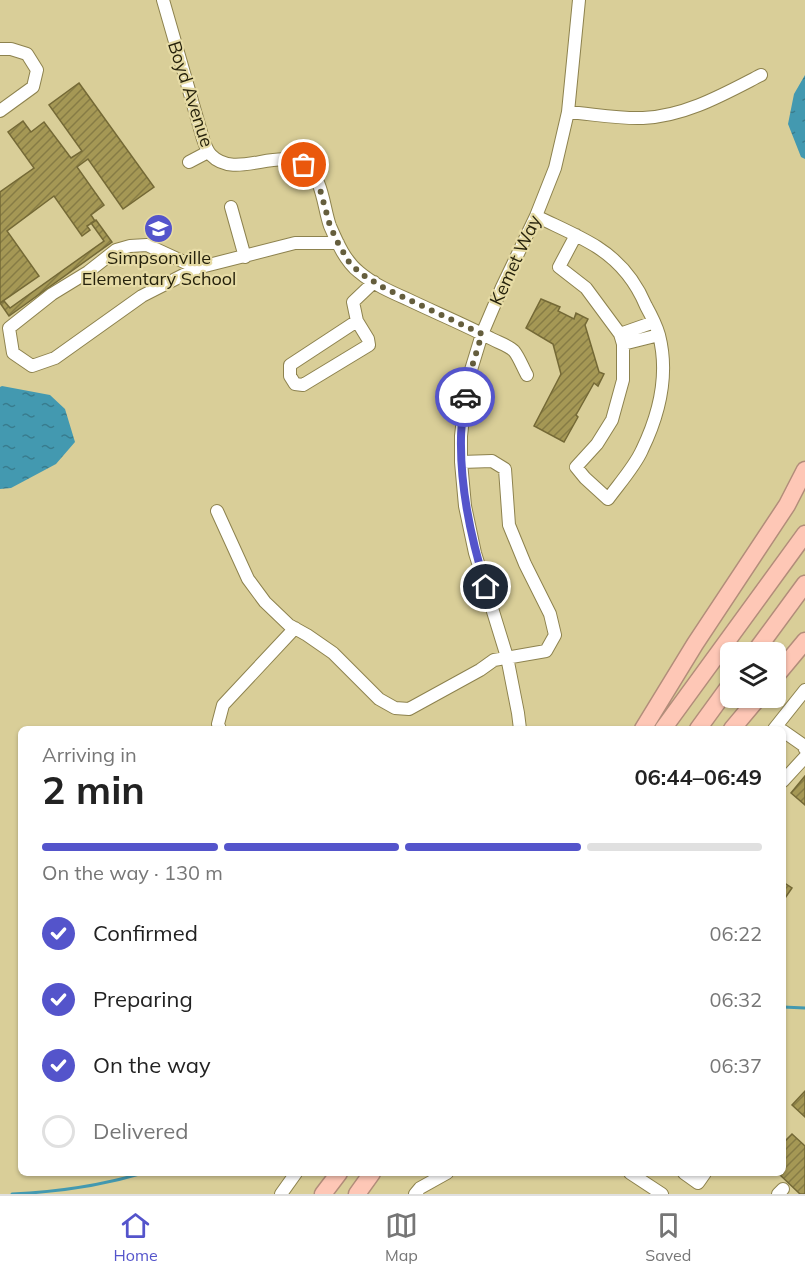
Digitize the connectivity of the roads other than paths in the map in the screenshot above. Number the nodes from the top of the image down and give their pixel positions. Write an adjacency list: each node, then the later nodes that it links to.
1 (163, 0): 7 (street, Boyd Avenue)
2 (579, 0): 6 (street, Kemet Way)
3 (0, 49): 5 (street)
4 (761, 75): 6 (street)
5 (0, 111)
6 (568, 112): 10 (street, Kemet Way)
7 (208, 152): 8 (street); 12 (street, Boyd Avenue)
8 (189, 162)
9 (231, 207): 13 (street)
10 (536, 216): 11 (street); 18 (street, Kemet Way)
11 (576, 235): 17 (street); 20 (street)
12 (338, 243): 13 (street); 15 (street, Boyd Avenue)
13 (245, 257): 14 (street)
14 (197, 268): 14 (street)
15 (374, 282): 16 (street); 18 (street, Boyd Avenue)
16 (357, 321): 16 (street)
17 (654, 322): 19 (street); 20 (street)
18 (482, 334): 21 (street, Boyd Avenue); 22 (street, Kemet Way)
19 (659, 335): 20 (street); 20 (street)
20 (622, 339)
21 (527, 375)
22 (461, 462): 30 (street, Kemet Way); 30 (street)
23 (805, 470): 37 (highway)
24 (217, 511): 27 (street)
25 (805, 534): 38 (highway)
26 (805, 584): 29 (highway)
27 (295, 628): 30 (street); 35 (street)
28 (805, 640): 31 (highway)
29 (762, 642)
30 (507, 657): 36 (street, Kemet Way)
31 (786, 664)
32 (805, 690): 41 (street)
33 (720, 699): 39 (highway)
34 (750, 708): 40 (highway)
35 (219, 726)
36 (520, 726)
37 (645, 726)
38 (665, 726)
39 (700, 726)
40 (735, 726)
41 (780, 726)
42 (786, 734): 43 (street)
43 (805, 749)
44 (805, 757): 45 (street)
45 (786, 778)
46 (294, 1176): 53 (street)
47 (337, 1176): 54 (highway)
48 (370, 1176): 55 (highway)
49 (442, 1176): 56 (street)
50 (635, 1176): 57 (street)
51 (688, 1176): 52 (street)
52 (703, 1176)
53 (281, 1194)
54 (323, 1194)
55 (357, 1194)
56 (415, 1194)
57 (662, 1194)

